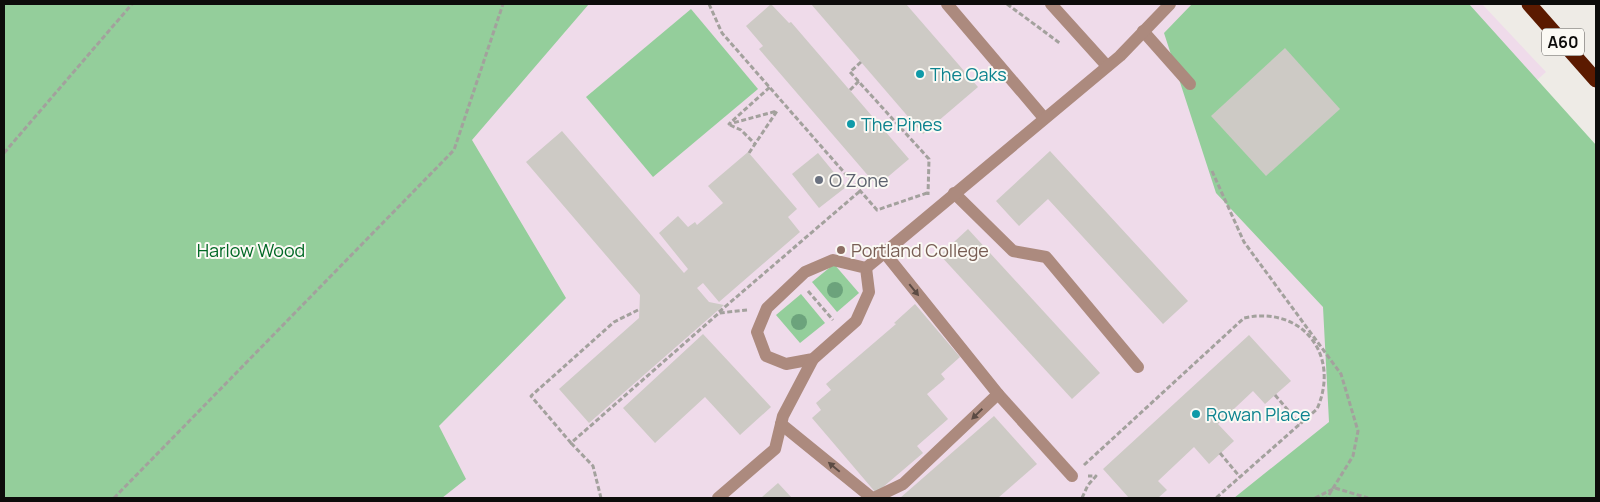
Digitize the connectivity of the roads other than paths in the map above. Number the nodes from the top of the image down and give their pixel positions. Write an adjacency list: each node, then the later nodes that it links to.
1 (947, 4): 9 (lane)
2 (1052, 4): 6 (lane)
3 (1529, 4): 7 (highway, A60)
4 (1162, 7): 5 (lane)
5 (1143, 31): 6 (lane); 8 (lane)
6 (1107, 66): 9 (lane)
7 (1596, 80)
8 (1190, 84)
9 (1044, 118): 10 (lane)
10 (954, 193): 11 (lane); 14 (lane)
11 (884, 252): 12 (lane); 15 (lane, one-way to 15)
12 (866, 268): 13 (lane); 13 (lane)
13 (813, 360): 16 (lane)
14 (1138, 367)
15 (998, 394): 17 (lane); 19 (lane, one-way to 19)
16 (781, 424): 18 (lane); 19 (lane, one-way to 16)
17 (1072, 476)
18 (718, 498)
19 (873, 498)

